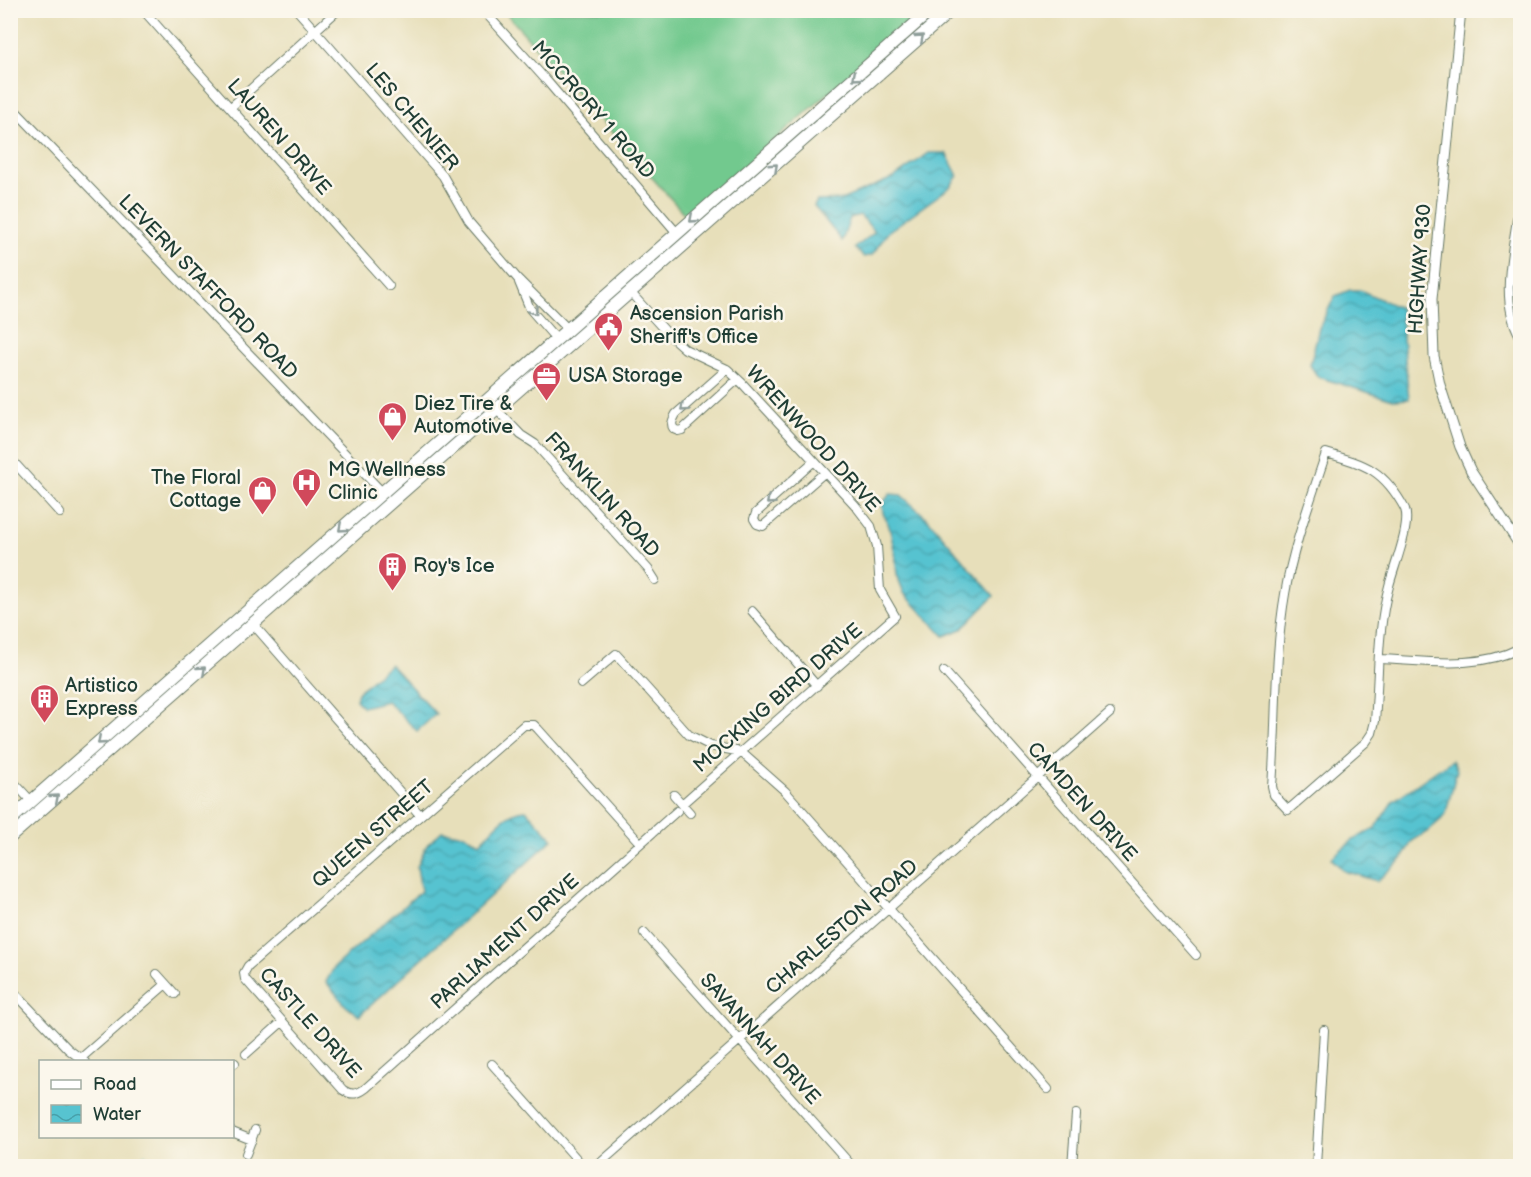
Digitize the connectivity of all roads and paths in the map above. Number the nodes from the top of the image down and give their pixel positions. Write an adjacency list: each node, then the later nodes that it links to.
1 (143, 10): 10 (street, LAUREN DRIVE)
2 (297, 10): 8 (street, LES CHENIER)
3 (338, 10): 8 (street)
4 (483, 10): 15 (street, MCCRORY 1 ROAD)
5 (931, 10): 11 (main road, one-way to 11)
6 (951, 10): 14 (main road, one-way to 6)
7 (1461, 10): 33 (street, HIGHWAY 930)
8 (315, 31): 10 (street); 16 (street, LES CHENIER)
9 (10, 105): 30 (street, LEVERN STAFFORD ROAD)
10 (231, 107): 17 (street, LAUREN DRIVE)
11 (762, 158): 14 (main road); 15 (main road, one-way to 15)
12 (1521, 188): 13 (street)
13 (1520, 212): 20 (street)
14 (721, 213): 18 (main road)
15 (677, 233): 18 (main road); 19 (main road)
16 (517, 278): 19 (street, LES CHENIER); 21 (street, LES CHENIER, one-way to 21)
17 (389, 286)
18 (631, 293): 23 (street, WRENWOOD DRIVE); 25 (main road)
19 (568, 329): 21 (main road); 22 (main road)
20 (1521, 336)
21 (556, 340): 22 (main road)
22 (531, 368): 26 (main road); 30 (main road)
23 (727, 369): 24 (street, WRENWOOD DRIVE); 24 (street, one-way to 24)
24 (738, 379): 28 (street, WRENWOOD DRIVE)
25 (498, 411): 26 (main road); 35 (street, FRANKLIN ROAD)
26 (476, 429): 32 (main road)
27 (10, 458): 31 (street)
28 (813, 462): 29 (street, WRENWOOD DRIVE); 29 (street, one-way to 29)
29 (824, 473): 38 (street, WRENWOOD DRIVE)
30 (383, 492): 32 (main road); 34 (main road, one-way to 34)
31 (60, 513)
32 (357, 533): 36 (main road)
33 (1521, 546)
34 (301, 566): 36 (main road); 50 (main road, one-way to 50)
35 (655, 580)
36 (272, 608): 39 (main road)
37 (752, 611): 44 (street)
38 (895, 616): 44 (street, MOCKING BIRD DRIVE)
39 (254, 624): 53 (street); 56 (main road, one-way to 39)
40 (1521, 648): 41 (street)
41 (1380, 659): 41 (street)
42 (944, 671): 47 (street, CAMDEN DRIVE)
43 (581, 684): 46 (street)
44 (818, 686): 46 (street, MOCKING BIRD DRIVE)
45 (1110, 712): 47 (street, CHARLESTON ROAD)
46 (741, 752): 51 (street, MOCKING BIRD DRIVE); 58 (street)
47 (1038, 777): 58 (street, CHARLESTON ROAD); 60 (street, CAMDEN DRIVE)
48 (10, 778): 50 (street)
49 (674, 795): 51 (street)
50 (31, 801): 54 (main road); 55 (main road)
51 (680, 808): 52 (street); 57 (street, PARLIAMENT DRIVE)
52 (690, 813)
53 (420, 815): 57 (street, QUEEN STREET); 61 (street, QUEEN STREET)
54 (10, 820)
55 (10, 829)
56 (10, 837)
57 (640, 843): 73 (street, PARLIAMENT DRIVE)
58 (889, 908): 68 (street, CHARLESTON ROAD); 72 (street)
59 (644, 933): 68 (street, SAVANNAH DRIVE)
60 (1196, 955)
61 (244, 973): 66 (street, CASTLE DRIVE)
62 (157, 974): 63 (street)
63 (166, 984): 65 (street); 70 (street)
64 (10, 988): 70 (street)
65 (175, 994)
66 (282, 1022): 69 (street); 73 (street, CASTLE DRIVE)
67 (1324, 1030): 83 (street)
68 (740, 1040): 80 (street, CHARLESTON ROAD); 81 (street, SAVANNAH DRIVE)
69 (246, 1054)
70 (82, 1060)
71 (492, 1064): 79 (street)
72 (1048, 1089)
73 (353, 1094)
74 (1076, 1114): 82 (street)
75 (255, 1130): 77 (street)
76 (234, 1133): 77 (street)
77 (252, 1140): 78 (street)
78 (246, 1154)
79 (583, 1167)
80 (597, 1167)
81 (852, 1167)
82 (1072, 1167)
83 (1316, 1167)

